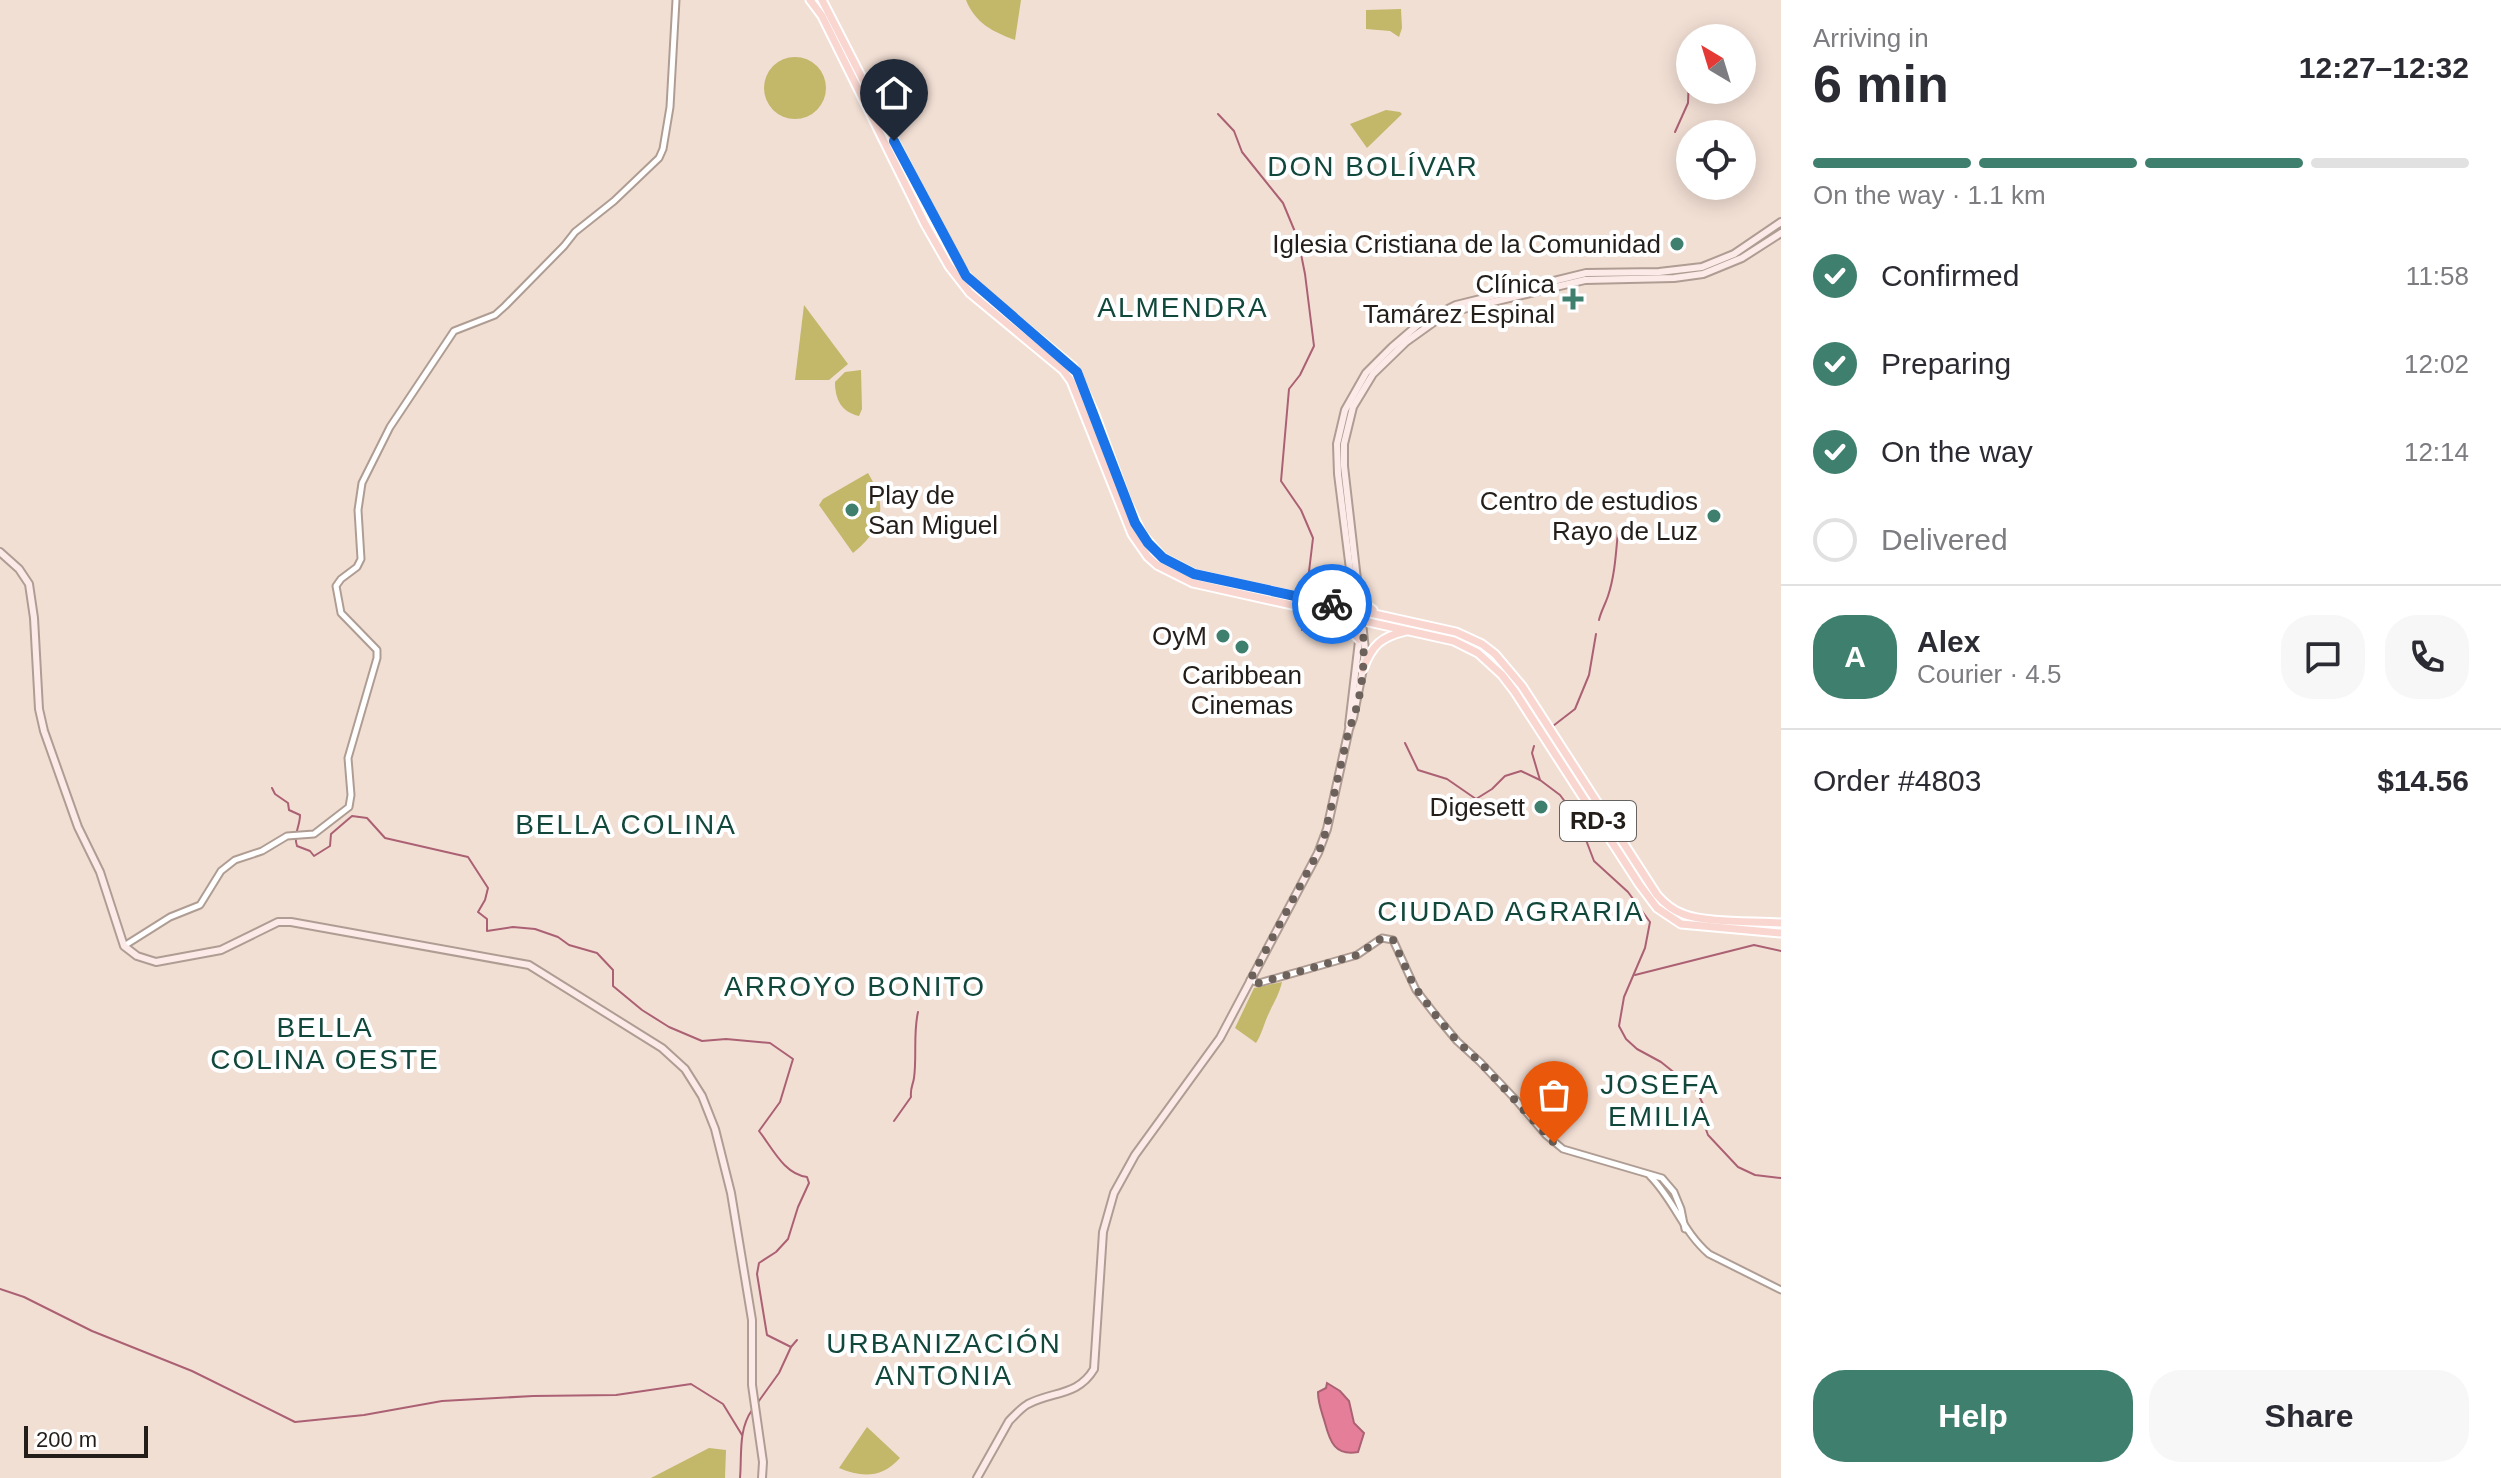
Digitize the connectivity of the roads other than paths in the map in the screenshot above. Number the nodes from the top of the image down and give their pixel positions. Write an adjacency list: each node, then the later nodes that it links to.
1 (676, 0): 20 (street)
2 (810, 0): 11 (main road, RD-3)
3 (822, 0): 9 (main road, RD-3)
4 (1781, 222): 7 (main road)
5 (1781, 233): 8 (main road)
6 (0, 552): 20 (main road)
7 (1352, 585): 9 (main road); 10 (main road)
8 (1359, 593): 10 (main road); 12 (main road)
9 (1327, 603): 10 (main road, RD-3)
10 (1358, 609): 12 (main road, RD-3); 13 (main road)
11 (1333, 614): 13 (main road, RD-3); 15 (main road)
12 (1382, 615): 18 (main road, RD-3)
13 (1359, 620): 14 (main road, RD-3); 15 (main road); 16 (main road)
14 (1410, 630): 16 (main road); 19 (main road, RD-3)
15 (1359, 639): 17 (main road)
16 (1363, 669): 17 (main road)
17 (1349, 729): 21 (main road)
18 (1781, 923)
19 (1781, 933)
20 (124, 946): 23 (main road)
21 (1250, 980): 22 (street); 24 (main road)
22 (1781, 1290)
23 (762, 1478)
24 (977, 1478)

